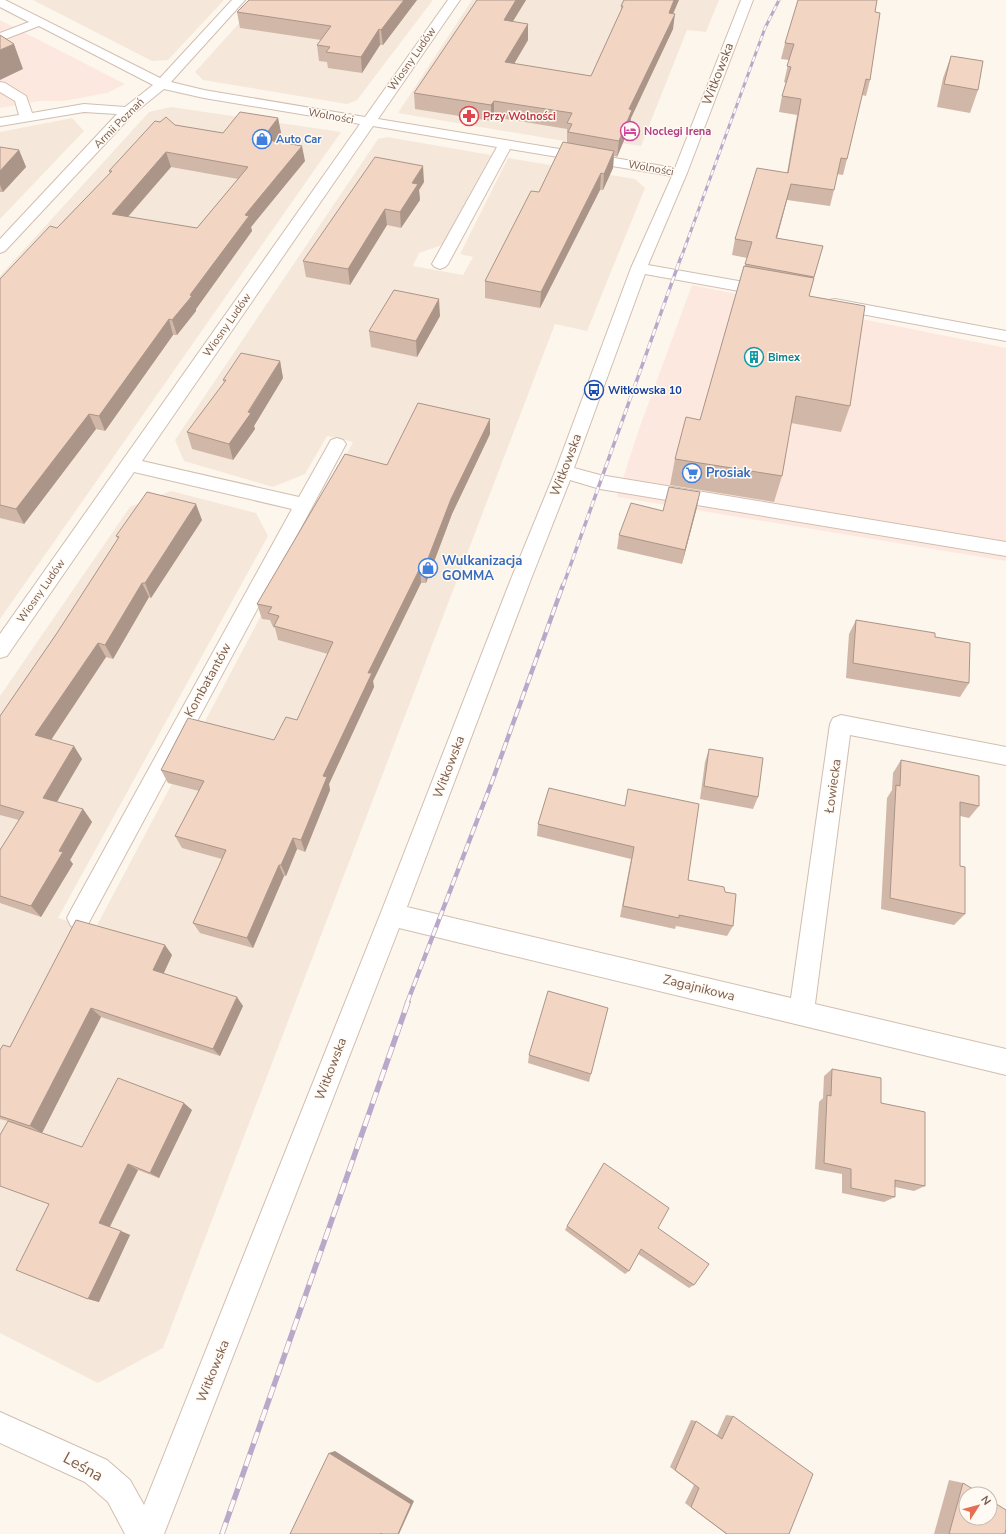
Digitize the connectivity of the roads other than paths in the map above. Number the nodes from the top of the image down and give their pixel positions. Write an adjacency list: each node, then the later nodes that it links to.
1 (239, 0): 7 (street, Armii Poznań)
2 (454, 0): 12 (street, Wiosny Ludów)
3 (747, 0): 14 (street, Witkowska)
4 (0, 2): 5 (street, Wolności)
5 (39, 22): 6 (street); 7 (street, Wolności)
6 (0, 37)
7 (162, 84): 9 (street, Armii Poznań); 12 (street, Wolności)
8 (0, 86): 10 (street)
9 (128, 112): 10 (street); 15 (street, Armii Poznań)
10 (26, 117): 11 (street)
11 (0, 122)
12 (368, 122): 13 (street, Wolności); 22 (street, Wiosny Ludów)
13 (506, 144): 14 (street, Wolności); 16 (street)
14 (680, 173): 17 (street, Witkowska)
15 (0, 248)
16 (440, 264)
17 (639, 268): 18 (street); 23 (street, Witkowska)
18 (778, 293)
19 (817, 301): 20 (street)
20 (1006, 336)
21 (337, 444): 24 (street, Kombatantów)
22 (129, 464): 24 (street); 26 (street, Wiosny Ludów)
23 (564, 472): 25 (street); 28 (street, Witkowska)
24 (303, 505): 29 (street, Kombatantów)
25 (1006, 549)
26 (0, 650)
27 (1006, 756): 30 (street, Łowiecka)
28 (392, 915): 30 (street, Zagajnikowa); 34 (street, Witkowska)
29 (79, 918)
30 (801, 1013): 31 (street, Zagajnikowa)
31 (1006, 1062)
32 (0, 1427): 33 (street, Leśna)
33 (142, 1534)
34 (148, 1534)

